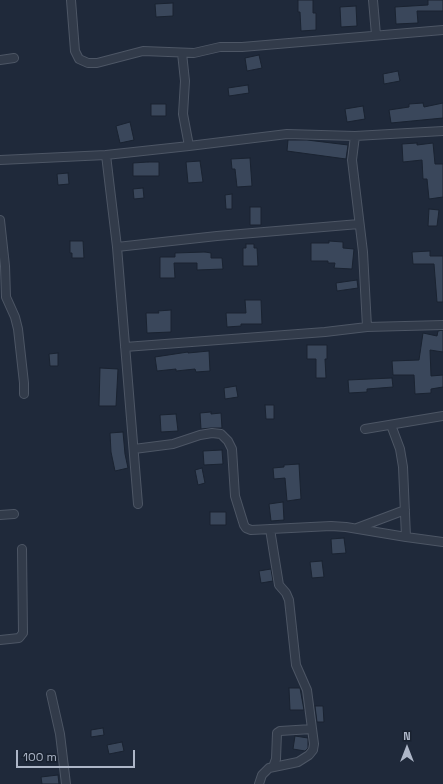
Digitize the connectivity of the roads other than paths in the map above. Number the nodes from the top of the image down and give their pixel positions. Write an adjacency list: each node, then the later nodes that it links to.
1 (71, 0): 5 (street)
2 (373, 0): 4 (street)
3 (443, 30): 4 (street)
4 (376, 35): 5 (street)
5 (182, 53): 10 (street)
6 (14, 58): 7 (street)
7 (0, 60)
8 (443, 131): 9 (street)
9 (355, 136): 10 (street); 14 (street)
10 (189, 146): 11 (street)
11 (106, 155): 12 (street); 15 (street)
12 (0, 160)
13 (0, 220): 19 (street)
14 (359, 224): 15 (street); 17 (street)
15 (117, 247): 18 (street)
16 (443, 325): 17 (street)
17 (367, 327): 18 (street)
18 (125, 347): 23 (street)
19 (24, 394)
20 (443, 416): 21 (street)
21 (391, 425): 22 (street); 25 (street)
22 (365, 429)
23 (134, 449): 24 (street); 29 (street)
24 (138, 504)
25 (405, 510): 28 (street); 30 (street)
26 (14, 514): 27 (street)
27 (0, 515)
28 (356, 528): 29 (street); 30 (street)
29 (270, 529): 35 (street)
30 (406, 538): 31 (street)
31 (443, 542)
32 (22, 548): 33 (street)
33 (0, 640)
34 (51, 694): 37 (street)
35 (312, 729): 36 (street); 36 (street)
36 (273, 767): 38 (street)
37 (66, 784)
38 (259, 784)

